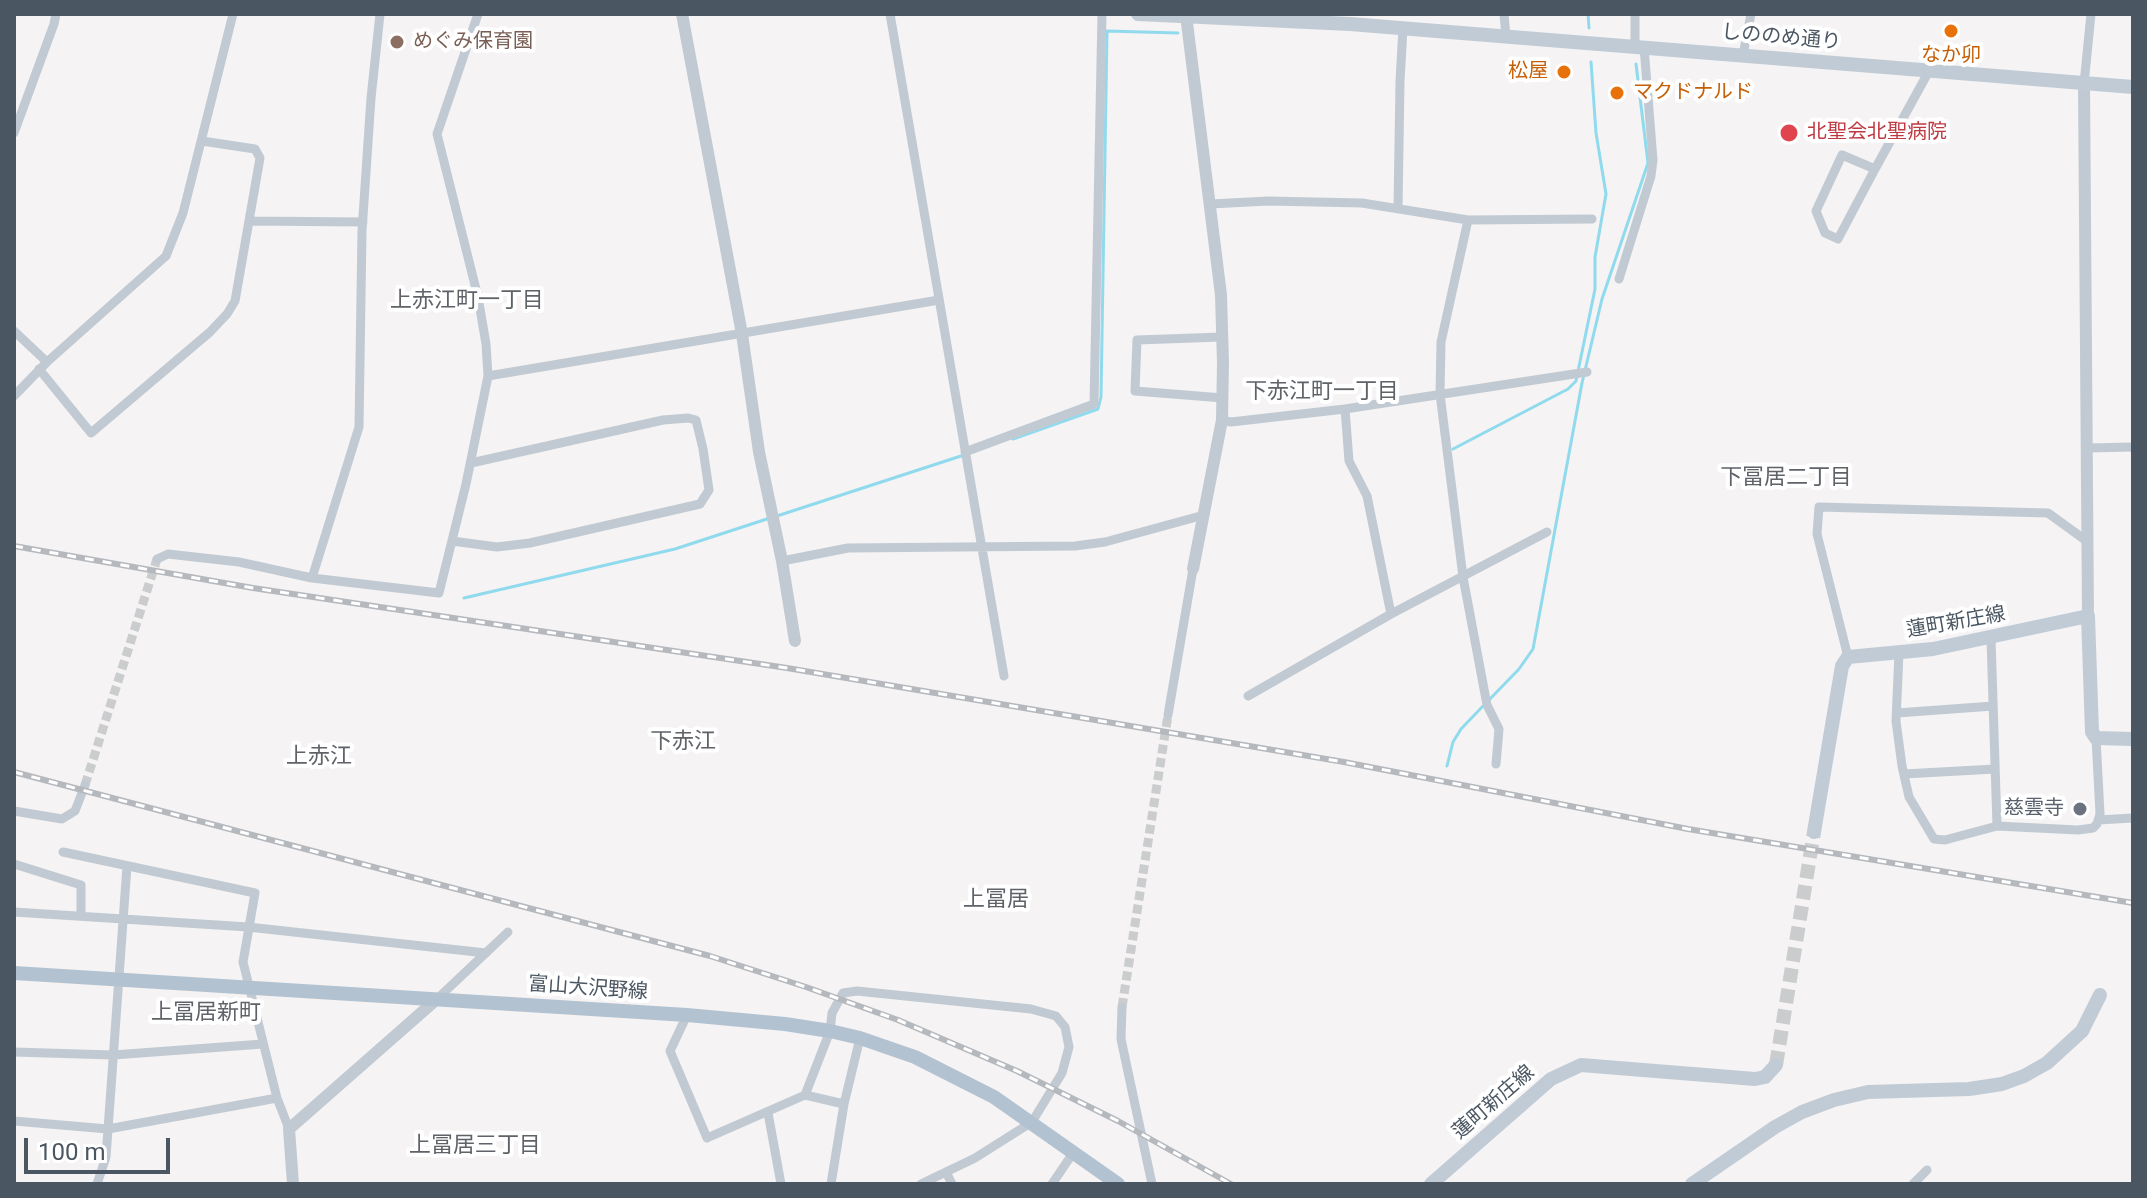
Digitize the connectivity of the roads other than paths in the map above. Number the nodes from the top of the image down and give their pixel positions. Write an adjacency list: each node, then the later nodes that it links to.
1 (56, 14): 23 (street)
2 (233, 14): 24 (street)
3 (380, 14): 31 (street)
4 (478, 14): 39 (street)
5 (682, 14): 35 (street)
6 (890, 14): 33 (street)
7 (1102, 14): 47 (street)
8 (1138, 14): 13 (main road, しののめ通り)
9 (1504, 14): 17 (street)
10 (1635, 14): 18 (street)
11 (1751, 14): 19 (street)
12 (2091, 14): 21 (street)
13 (1186, 15): 14 (main road, しののめ通り); 26 (street)
14 (1228, 16): 15 (main road, しののめ通り)
15 (1351, 19): 16 (main road, しののめ通り)
16 (1403, 28): 17 (main road, しののめ通り); 27 (street)
17 (1506, 37): 18 (main road, しののめ通り)
18 (1639, 47): 19 (main road, しののめ通り); 32 (street)
19 (1743, 55): 20 (main road, しののめ通り)
20 (1929, 71): 21 (main road, しののめ通り); 25 (street)
21 (2084, 84): 22 (main road, しののめ通り); 46 (street)
22 (2133, 87)
23 (14, 133)
24 (202, 141): 30 (street); 37 (street)
25 (1875, 169): 25 (street)
26 (1211, 204): 27 (street); 36 (street)
27 (1398, 208): 29 (street)
28 (1592, 219): 29 (street)
29 (1468, 220): 40 (street)
30 (249, 221): 31 (street); 37 (street)
31 (363, 222): 58 (street)
32 (1619, 279)
33 (939, 300): 35 (street); 47 (street)
34 (14, 331): 37 (street)
35 (742, 334): 39 (street); 55 (street)
36 (1222, 337): 42 (street); 42 (street)
37 (43, 365): 41 (street)
38 (1587, 372): 40 (street)
39 (488, 376): 48 (street)
40 (1440, 394): 43 (street); 57 (street)
41 (14, 396)
42 (1223, 398): 44 (street)
43 (1345, 409): 44 (street); 59 (street)
44 (1222, 420): 49 (street)
45 (2133, 447): 46 (street)
46 (2088, 448): 52 (street)
47 (965, 452): 53 (street)
48 (471, 463): 51 (street); 51 (street)
49 (1204, 515): 53 (street); 56 (street)
50 (1547, 532): 57 (street)
51 (452, 541): 58 (street)
52 (2088, 542): 60 (street); 64 (street)
53 (982, 545): 55 (street); 65 (street)
54 (157, 559): 58 (street)
55 (782, 561): 62 (street)
56 (1193, 569): 69 (street)
57 (1463, 577): 59 (street); 72 (street)
58 (312, 578)
59 (1391, 614): 66 (street)
60 (2088, 616): 61 (main road, 蓮町新庄線); 70 (main road)
61 (1991, 639): 63 (main road, 蓮町新庄線); 67 (street)
62 (795, 641)
63 (1899, 653): 64 (main road, 蓮町新庄線); 68 (street)
64 (1848, 657): 80 (main road)
65 (1004, 676)
66 (1248, 696)
67 (1993, 706): 68 (street); 73 (street)
68 (1897, 713): 74 (street)
69 (1168, 715)
70 (2096, 738): 71 (main road); 78 (street)
71 (2133, 739)
72 (1496, 764)
73 (1995, 769): 74 (street); 79 (street)
74 (1904, 774): 79 (street)
75 (85, 785): 76 (street)
76 (14, 811)
77 (2133, 818): 78 (street)
78 (2098, 820): 79 (street)
79 (1997, 826)
80 (1814, 832)
81 (63, 852): 83 (street)
82 (14, 864): 85 (street)
83 (127, 866): 86 (street); 87 (street)
84 (14, 912): 85 (street)
85 (81, 916): 86 (street)
86 (122, 918): 87 (street); 91 (street)
87 (248, 927): 89 (street); 92 (street)
88 (508, 932): 89 (street)
89 (486, 953): 94 (street)
90 (14, 973): 91 (main road, 富山大沢野線)
91 (118, 979): 92 (main road, 富山大沢野線); 101 (street)
92 (252, 988): 94 (main road, 富山大沢野線); 99 (street)
93 (2100, 995): 124 (main road)
94 (437, 999): 96 (main road, 富山大沢野線); 110 (street)
95 (1122, 1007): 122 (street)
96 (687, 1015): 97 (main road, 富山大沢野線); 106 (street)
97 (830, 1031): 98 (main road, 富山大沢野線); 103 (street); 108 (street)
98 (860, 1038): 105 (street); 108 (main road, 富山大沢野線)
99 (263, 1044): 101 (street); 104 (street)
100 (14, 1052): 101 (street)
101 (113, 1055): 109 (street)
102 (1776, 1065): 123 (main road, 蓮町新庄線)
103 (805, 1095): 105 (street); 106 (street)
104 (277, 1098): 109 (street); 110 (street)
105 (844, 1104): 117 (street)
106 (768, 1113): 116 (street)
107 (14, 1121): 109 (street)
108 (1032, 1122): 111 (main road, 富山大沢野線); 113 (street)
109 (108, 1129): 114 (street)
110 (289, 1129): 115 (street)
111 (1073, 1153): 120 (street); 121 (main road, 富山大沢野線)
112 (1927, 1170): 125 (street)
113 (946, 1172): 118 (street); 119 (street)
114 (97, 1184)
115 (293, 1184)
116 (781, 1184)
117 (831, 1184)
118 (921, 1184)
119 (952, 1184)
120 (1052, 1184)
121 (1118, 1184)
122 (1152, 1184)
123 (1431, 1184)
124 (1692, 1184)
125 (1913, 1184)

